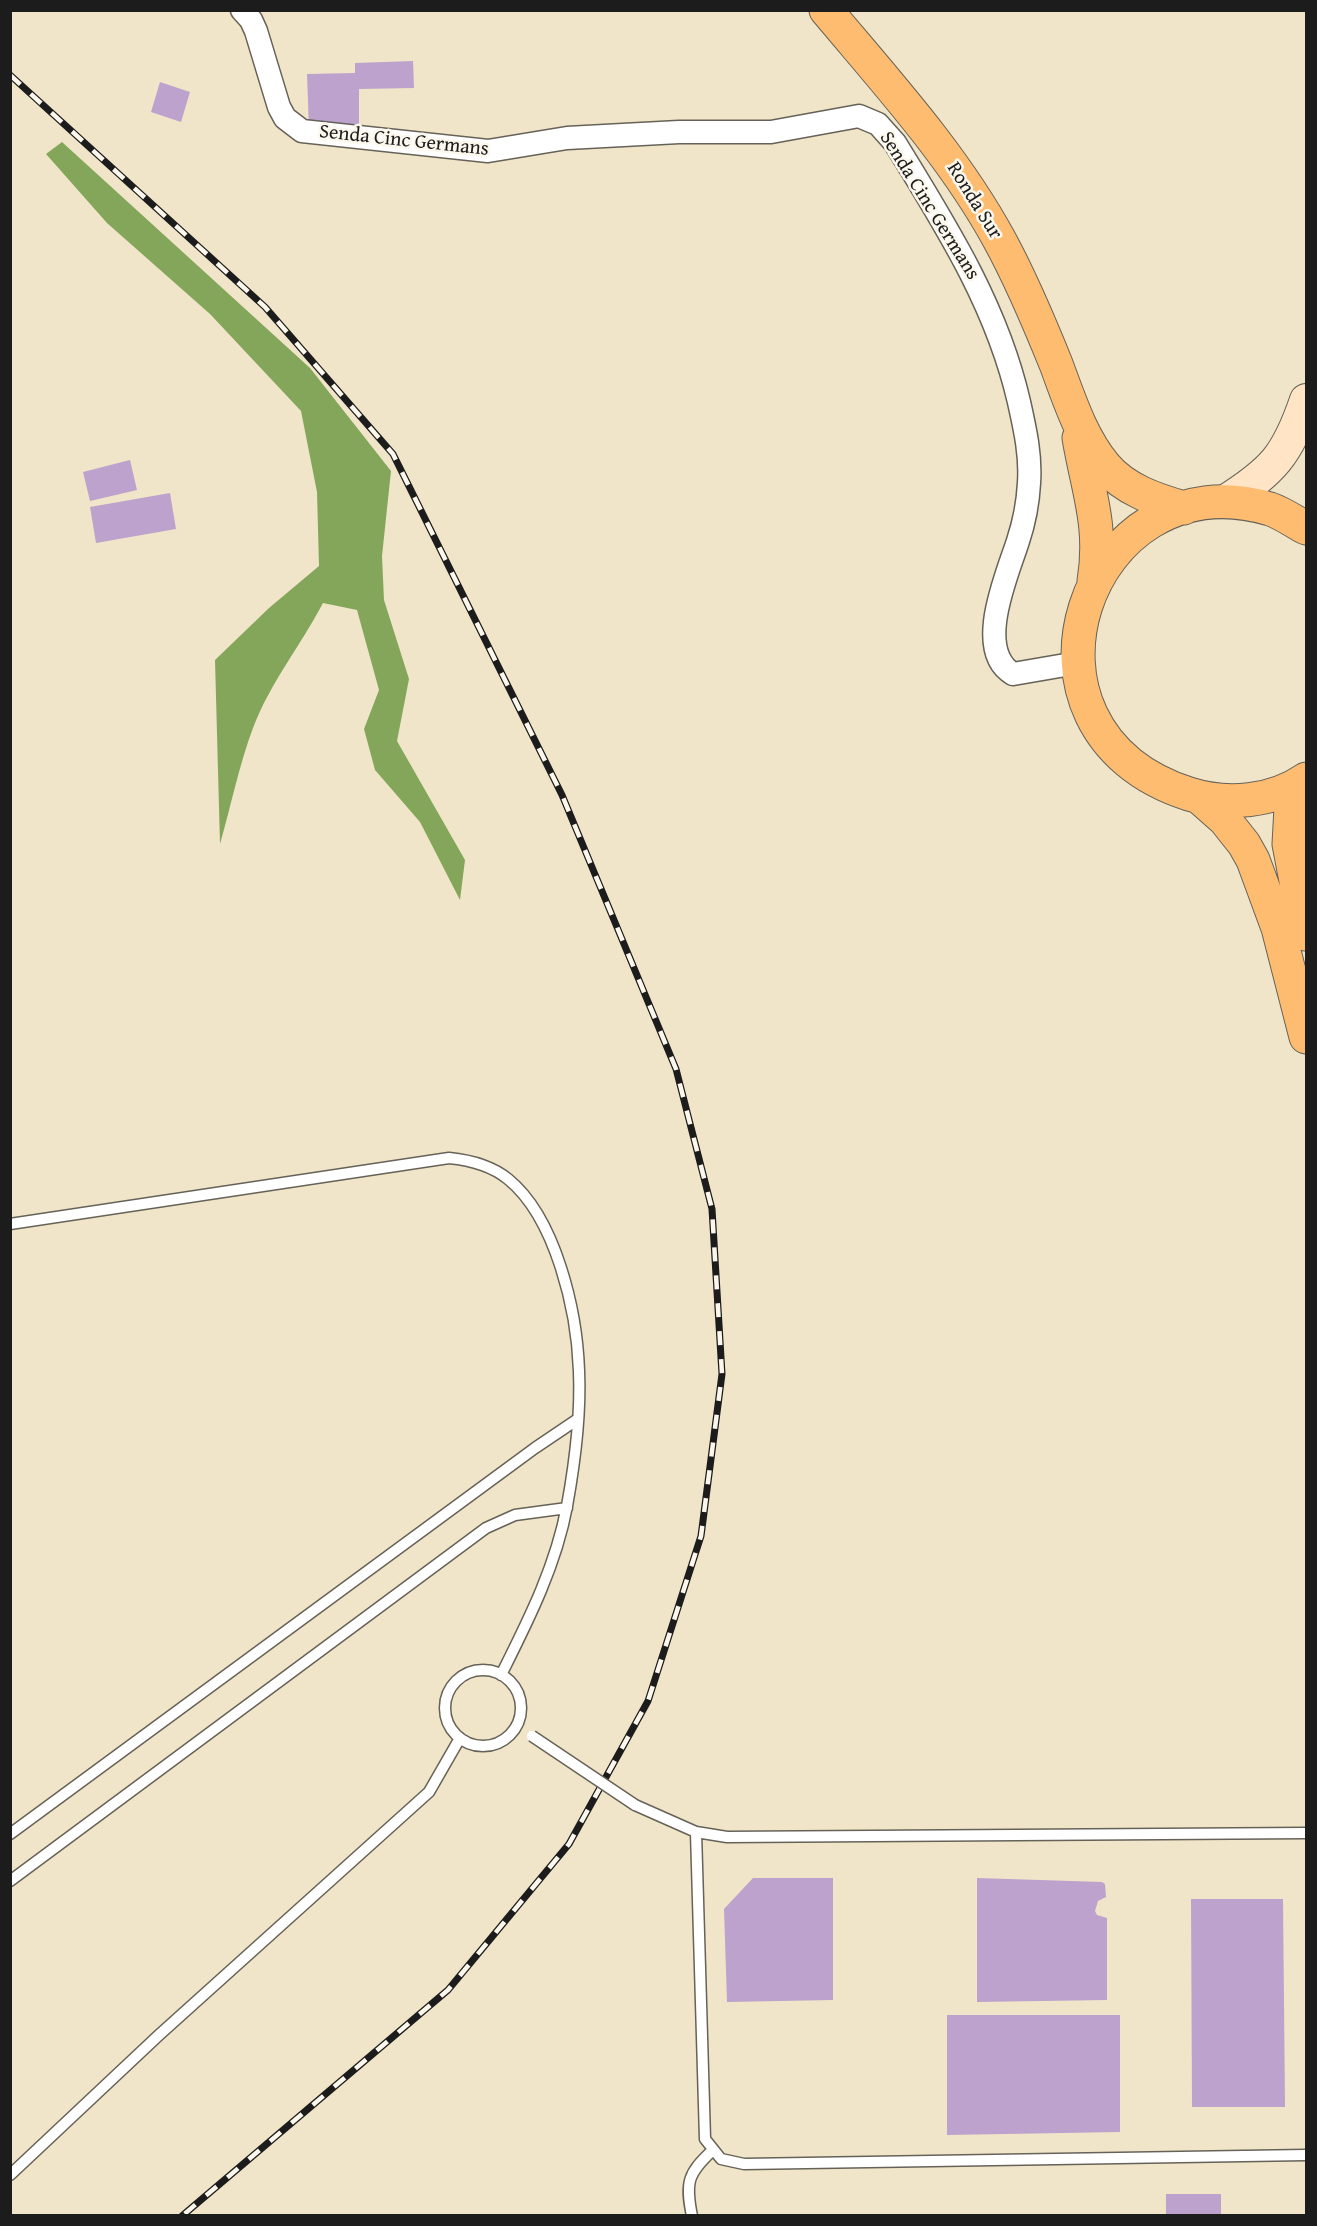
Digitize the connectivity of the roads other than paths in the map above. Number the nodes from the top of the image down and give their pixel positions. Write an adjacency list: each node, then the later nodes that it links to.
1 (242, 10): 9 (street, Senda Cinc Germans)
2 (826, 10): 4 (main road, Ronda Sur)
3 (1306, 400): 5 (street)
4 (1076, 418): 6 (main road, Ronda Sur); 8 (main road, Ronda Sur)
5 (1224, 502): 6 (main road); 7 (main road)
6 (1184, 508): 8 (main road)
7 (1306, 528)
8 (1094, 581): 9 (main road)
9 (1077, 663): 11 (main road)
10 (1299, 784): 11 (main road); 12 (main road)
11 (1199, 797): 13 (main road)
12 (1306, 934)
13 (1306, 1037)
14 (10, 1224): 15 (lane)
15 (578, 1419): 16 (lane); 22 (lane)
16 (567, 1508): 17 (lane); 23 (lane)
17 (501, 1675): 18 (lane); 19 (lane)
18 (516, 1727): 19 (lane); 20 (lane, bridge)
19 (460, 1738): 26 (lane)
20 (696, 1832): 21 (lane); 24 (lane)
21 (1306, 1833)
22 (10, 1834)
23 (10, 1881)
24 (713, 2150): 25 (lane); 27 (lane)
25 (1306, 2156)
26 (10, 2175)
27 (692, 2216)

